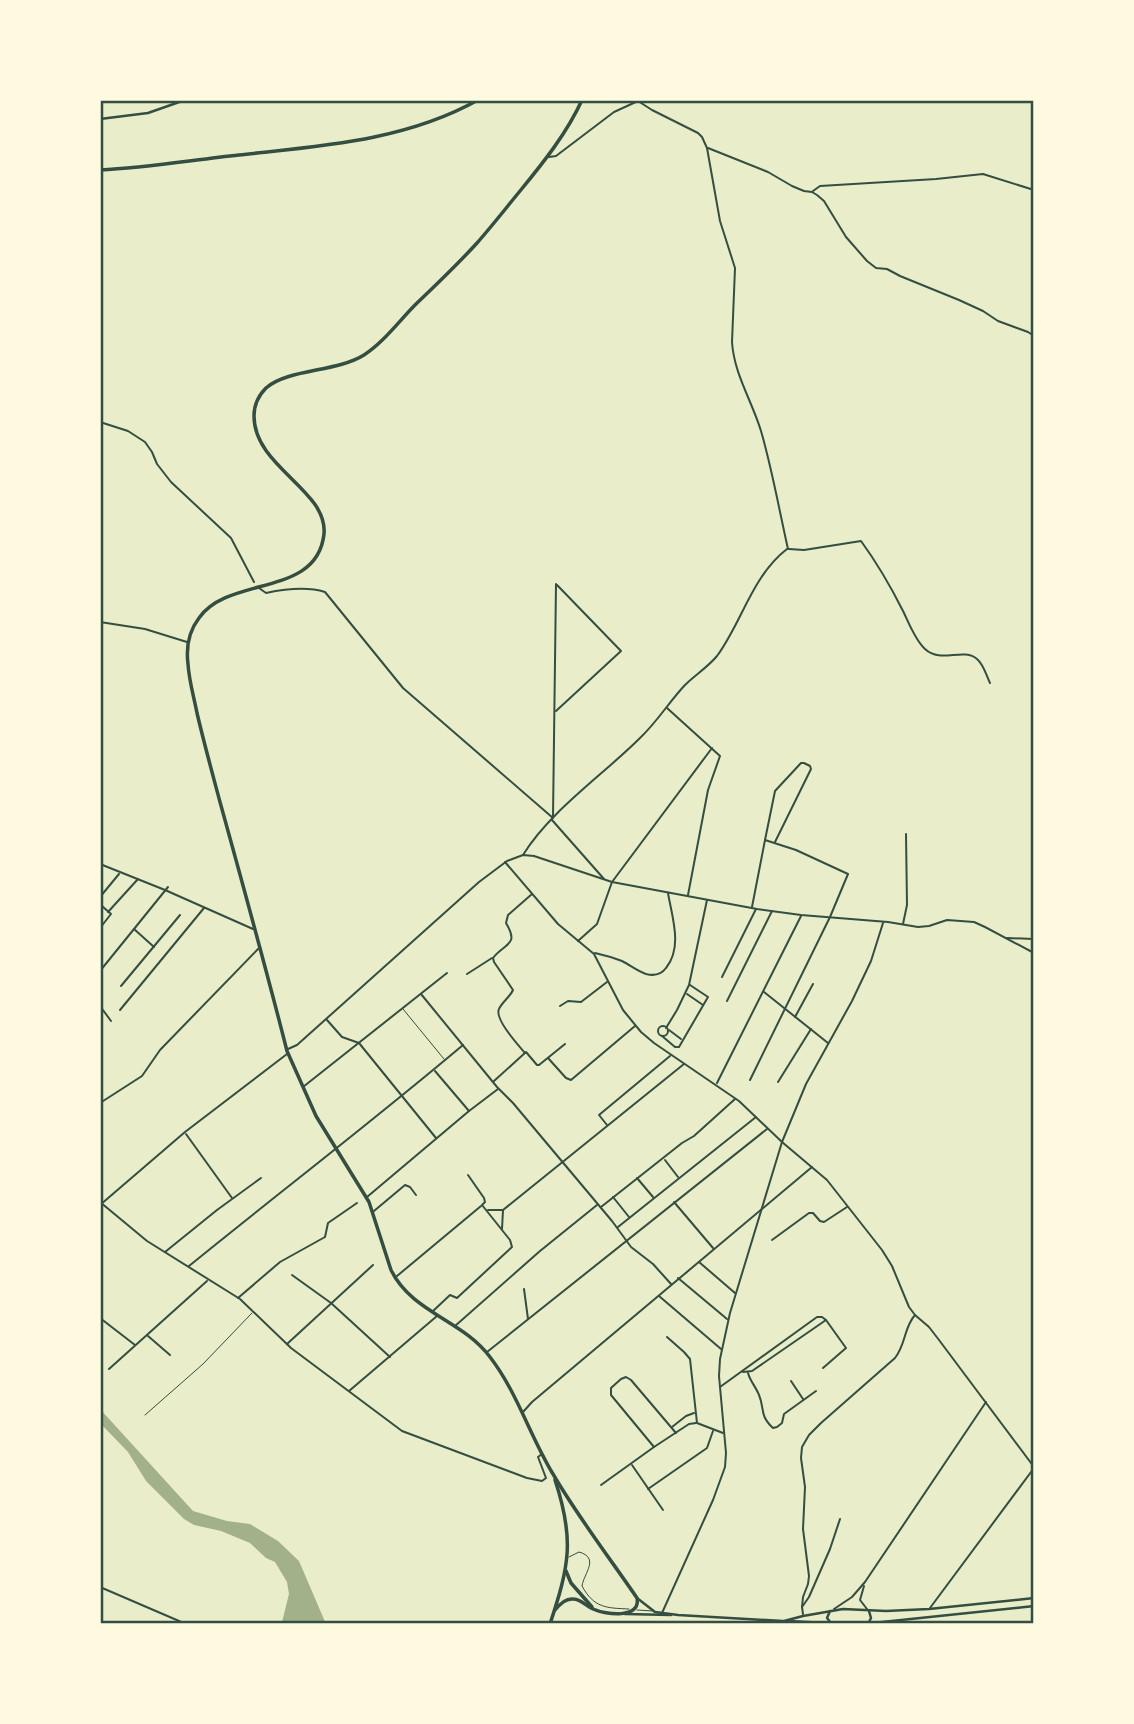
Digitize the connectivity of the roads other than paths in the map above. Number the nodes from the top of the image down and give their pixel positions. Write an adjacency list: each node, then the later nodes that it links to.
1 (185, 100): 5 (main road)
2 (478, 100): 8 (main road)
3 (582, 100): 7 (main road)
4 (638, 100): 6 (street); 7 (street)
5 (100, 119)
6 (707, 148): 10 (street); 13 (street)
7 (548, 156): 15 (main road)
8 (100, 170)
9 (1034, 190): 10 (street)
10 (812, 191): 11 (street)
11 (1034, 336)
12 (100, 422): 14 (street)
13 (788, 549): 18 (street); 19 (street)
14 (254, 582)
15 (259, 587): 17 (main road); 22 (street)
16 (100, 622): 17 (street)
17 (188, 642): 52 (main road)
18 (990, 683)
19 (666, 707): 21 (street); 22 (street)
20 (555, 712): 20 (street); 22 (street)
21 (712, 748): 32 (street); 36 (street)
22 (552, 819): 26 (street); 31 (street)
23 (905, 834): 49 (street)
24 (765, 840): 25 (street); 25 (street); 41 (street)
25 (774, 843): 47 (street)
26 (523, 855): 27 (street); 31 (street)
27 (505, 862): 35 (street); 82 (street)
28 (100, 864): 29 (street)
29 (120, 873): 30 (street); 37 (street)
30 (138, 879): 33 (street); 44 (street)
31 (604, 880): 32 (street)
32 (612, 882): 34 (street); 56 (street)
33 (166, 889): 40 (street); 51 (street)
34 (668, 892): 36 (street); 60 (street)
35 (532, 894): 56 (street); 62 (street)
36 (688, 896): 38 (street)
37 (100, 897)
38 (706, 900): 41 (street); 69 (street)
39 (102, 906): 44 (street)
40 (205, 907): 52 (street); 80 (street)
41 (751, 908): 42 (street)
42 (757, 909): 43 (street); 66 (street)
43 (772, 911): 46 (street); 74 (street)
44 (108, 912): 50 (street)
45 (180, 915): 57 (street)
46 (801, 915): 47 (street); 71 (street)
47 (831, 917): 48 (street); 78 (street)
48 (883, 922): 49 (street); 91 (street)
49 (903, 925): 53 (street)
50 (100, 928)
51 (134, 929): 57 (street); 63 (street)
52 (255, 930): 58 (main road)
53 (1006, 938): 54 (street); 59 (street)
54 (1026, 939): 55 (street); 59 (street)
55 (1034, 939)
56 (578, 941): 60 (street)
57 (153, 947): 70 (street)
58 (260, 947): 93 (main road); 108 (street)
59 (1026, 949): 61 (street)
60 (593, 953): 67 (street)
61 (1034, 953)
62 (493, 958): 65 (street); 94 (street)
63 (100, 971)
64 (447, 973): 73 (street)
65 (467, 974)
66 (722, 977)
67 (608, 982): 76 (street); 84 (street)
68 (813, 984): 81 (street)
69 (689, 985): 72 (street); 77 (street)
70 (121, 986)
71 (764, 992): 78 (street); 103 (street)
72 (685, 993): 77 (street); 85 (street)
73 (421, 994): 79 (street); 92 (street)
74 (727, 1001)
75 (100, 1006): 83 (street)
76 (560, 1006)
77 (703, 1006): 88 (street)
78 (785, 1008): 81 (street); 100 (street)
79 (403, 1009): 89 (street); 97 (lane)
80 (120, 1010)
81 (795, 1017): 86 (street)
82 (326, 1018): 89 (street); 93 (street)
83 (111, 1021)
84 (635, 1026): 95 (street); 96 (street)
85 (667, 1029): 87 (street); 87 (street); 88 (street)
86 (811, 1029): 91 (street); 102 (street)
87 (662, 1037): 88 (street)
88 (683, 1040)
89 (359, 1043): 104 (street); 106 (street)
90 (565, 1044): 96 (street)
91 (829, 1044): 115 (street)
92 (464, 1045): 97 (street); 101 (street)
93 (287, 1051): 104 (main road); 113 (street)
94 (525, 1053): 96 (street); 101 (street)
95 (671, 1055): 98 (street); 111 (street)
96 (548, 1058)
97 (445, 1060): 99 (street)
98 (684, 1063): 103 (street); 111 (street)
99 (434, 1070): 106 (street); 109 (street)
100 (750, 1080)
101 (493, 1082): 105 (street)
102 (778, 1082)
103 (716, 1085): 107 (street)
104 (302, 1088): 116 (main road)
105 (499, 1088): 109 (street); 118 (street)
106 (402, 1096): 114 (street); 116 (street)
107 (736, 1098): 110 (street); 117 (street)
108 (100, 1103)
109 (469, 1111): 114 (street)
110 (756, 1116): 112 (street); 123 (street)
111 (608, 1126): 118 (street)
112 (768, 1128): 115 (street); 129 (street)
113 (185, 1132): 128 (street); 131 (street)
114 (436, 1138): 125 (street)
115 (782, 1142): 119 (street); 135 (street)
116 (336, 1150): 125 (main road); 148 (street)
117 (663, 1158): 122 (street); 123 (street)
118 (562, 1161): 133 (street); 137 (street)
119 (812, 1167): 134 (street); 135 (street)
120 (468, 1175): 132 (street)
121 (261, 1178): 128 (street)
122 (637, 1178): 126 (street); 127 (street)
123 (679, 1178): 127 (street)
124 (416, 1195): 138 (street)
125 (366, 1197): 138 (main road)
126 (613, 1197): 133 (street); 139 (street)
127 (654, 1198): 139 (street)
128 (232, 1199): 145 (street)
129 (674, 1202): 142 (street); 144 (street)
130 (357, 1203): 157 (street)
131 (100, 1204): 145 (street)
132 (482, 1205): 136 (street); 150 (street)
133 (599, 1206): 140 (street); 167 (street)
134 (848, 1206): 143 (street); 161 (street)
135 (762, 1208): 144 (street); 155 (street)
136 (486, 1210): 137 (street); 141 (street)
137 (503, 1210): 141 (street)
138 (373, 1212): 150 (main road)
139 (629, 1217): 140 (street)
140 (617, 1227): 142 (street)
141 (502, 1230): 160 (street)
142 (625, 1240): 153 (street); 164 (street)
143 (772, 1240)
144 (714, 1249): 146 (street)
145 (164, 1253): 148 (street)
146 (698, 1262): 151 (street); 155 (street)
147 (373, 1265): 158 (street)
148 (188, 1267): 152 (street)
149 (292, 1275): 158 (street)
150 (395, 1277): 160 (main road)
151 (678, 1278): 153 (street); 165 (street)
152 (208, 1280): 157 (street); 168 (street)
153 (671, 1284): 156 (street)
154 (524, 1289): 164 (street)
155 (736, 1294): 165 (street)
156 (658, 1296): 172 (street); 186 (street)
157 (238, 1298): 159 (street)
158 (331, 1303): 170 (street); 175 (street)
159 (253, 1312): 170 (street); 188 (lane)
160 (432, 1312): 162 (main road)
161 (915, 1315): 185 (street); 214 (street)
162 (437, 1316): 167 (main road); 175 (street)
163 (100, 1318): 171 (street)
164 (529, 1320): 173 (street)
165 (728, 1320): 172 (street)
166 (826, 1320): 176 (street); 178 (street); 179 (street)
167 (454, 1326): 173 (main road)
168 (147, 1336): 171 (street); 174 (street)
169 (667, 1337): 187 (street)
170 (287, 1344): 183 (street)
171 (136, 1346): 177 (street)
172 (722, 1350): 181 (street)
173 (486, 1352): 186 (main road)
174 (170, 1355)
175 (390, 1357): 183 (street)
176 (823, 1368)
177 (109, 1369)
178 (742, 1372): 179 (street); 181 (street)
179 (748, 1373): 184 (street)
180 (791, 1381): 184 (street)
181 (720, 1387): 193 (street)
182 (816, 1391): 184 (street)
183 (349, 1392): 195 (street)
184 (804, 1399)
185 (986, 1402): 197 (street); 207 (street)
186 (522, 1413): 195 (main road)
187 (695, 1413): 189 (street); 190 (street)
188 (145, 1415)
189 (697, 1423): 191 (street); 192 (street)
190 (671, 1428): 192 (street); 194 (street)
191 (714, 1429): 193 (street); 200 (street)
192 (676, 1433): 194 (street)
193 (724, 1434): 222 (street)
194 (654, 1447): 196 (street)
195 (542, 1454): 198 (main road)
196 (631, 1464): 199 (street); 200 (street)
197 (1034, 1467): 215 (street)
198 (553, 1474): 201 (main road); 202 (main road)
199 (601, 1485)
200 (648, 1489): 203 (street)
201 (571, 1502): 202 (main road); 210 (main road)
202 (563, 1504): 205 (main road)
203 (663, 1510)
204 (840, 1518): 214 (street)
205 (568, 1558): 206 (main road); 218 (lane)
206 (566, 1569): 209 (main road); 217 (main road)
207 (865, 1582): 219 (street); 220 (street)
208 (100, 1587): 228 (street)
209 (560, 1594): 212 (street); 216 (main road)
210 (638, 1598): 218 (main road); 221 (main road)
211 (1034, 1598): 215 (main road)
212 (568, 1600): 216 (main road); 217 (main road)
213 (1034, 1606): 231 (main road)
214 (802, 1607): 225 (street)
215 (929, 1609): 219 (main road)
216 (555, 1610): 229 (main road)
217 (597, 1610): 223 (main road)
218 (634, 1610): 221 (lane); 223 (main road)
219 (867, 1610): 220 (main road); 231 (main road)
220 (831, 1611): 225 (main road); 227 (main road)
221 (655, 1612): 222 (main road)
222 (662, 1613): 224 (main road)
223 (621, 1614): 224 (main road)
224 (678, 1615): 226 (main road)
225 (803, 1616): 226 (main road)
226 (784, 1621): 227 (main road)
227 (832, 1623): 230 (main road)
228 (186, 1624)
229 (550, 1624)
230 (845, 1624)
231 (866, 1624)

